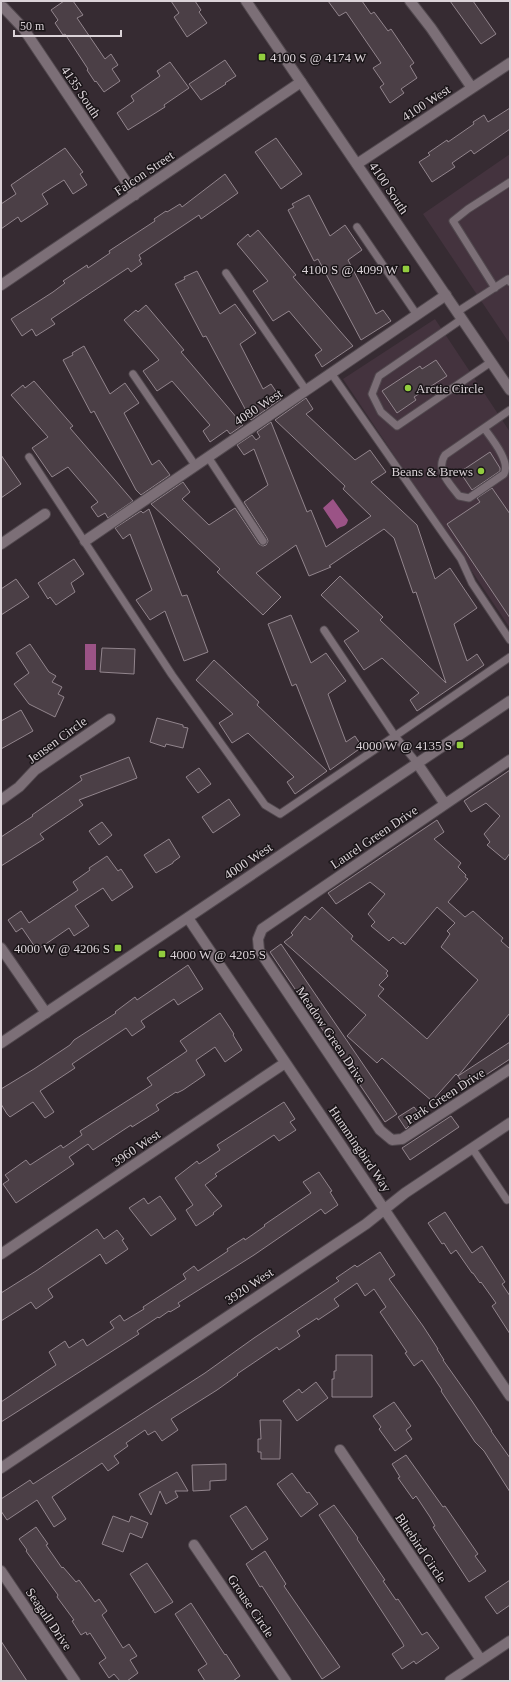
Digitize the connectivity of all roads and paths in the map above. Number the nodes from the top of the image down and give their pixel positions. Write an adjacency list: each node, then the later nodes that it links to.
1 (246, 1): 5 (street, 4100 South)
2 (410, 1): 6 (street)
3 (2, 7): 9 (street, 4135 South)
4 (510, 63): 6 (street, 4100 West)
5 (301, 82): 7 (street, 4100 South); 9 (street, Falcon Street)
6 (472, 88): 7 (street, 4100 West)
7 (357, 164): 15 (street, 4100 South)
8 (510, 182): 14 (lane)
9 (135, 195): 13 (street, Falcon Street)
10 (357, 227): 16 (lane)
11 (226, 273): 21 (lane)
12 (510, 282): 14 (lane)
13 (1, 285)
14 (494, 288): 17 (lane)
15 (446, 295): 16 (street, 4080 West); 17 (street, 4100 South)
16 (417, 315): 19 (street, 4080 West)
17 (459, 315): 18 (street, 4100 South); 18 (lane)
18 (491, 362): 22 (street, 4100 South)
19 (331, 373): 21 (street, 4080 West); 33 (lane)
20 (133, 374): 27 (lane)
21 (306, 390): 26 (street, 4080 West)
22 (510, 390)
23 (510, 410): 24 (lane)
24 (484, 428): 24 (lane)
25 (29, 457): 29 (lane)
26 (208, 457): 27 (street, 4080 West); 30 (lane)
27 (195, 465): 29 (street, 4080 West)
28 (44, 514): 31 (street)
29 (85, 541): 37 (lane)
30 (263, 541)
31 (1, 544)
32 (324, 630): 37 (lane)
33 (510, 640)
34 (510, 657): 37 (lane)
35 (510, 701): 39 (street, 4000 West)
36 (110, 718): 40 (street, Jensen Circle)
37 (395, 736): 39 (lane)
38 (510, 760): 41 (street, Laurel Green Drive)
39 (417, 763): 41 (street); 42 (street, 4000 West)
40 (1, 800)
41 (445, 804): 43 (street, Laurel Green Drive)
42 (188, 918): 45 (street, 4000 West); 47 (street, Hummingbird Way)
43 (258, 939): 50 (street, Meadow Green Drive)
44 (1, 948): 45 (street)
45 (46, 1014): 46 (street, 4000 West)
46 (1, 1044)
47 (285, 1063): 53 (street, Hummingbird Way); 54 (street, 3960 West)
48 (510, 1069): 50 (street, Park Green Drive)
49 (510, 1123): 51 (street, 3920 West)
50 (392, 1140)
51 (472, 1148): 52 (lane); 53 (street, 3920 West)
52 (509, 1201)
53 (384, 1209): 55 (street, Hummingbird Way); 57 (street, 3920 West)
54 (1, 1254)
55 (510, 1396)
56 (340, 1450): 61 (street, Bluebird Circle)
57 (1, 1468)
58 (194, 1545): 63 (street, Grouse Circle)
59 (1, 1571): 62 (street, Seagull Drive)
60 (510, 1640): 61 (street)
61 (481, 1660): 64 (street)
62 (75, 1681)
63 (286, 1681)
64 (450, 1681)

